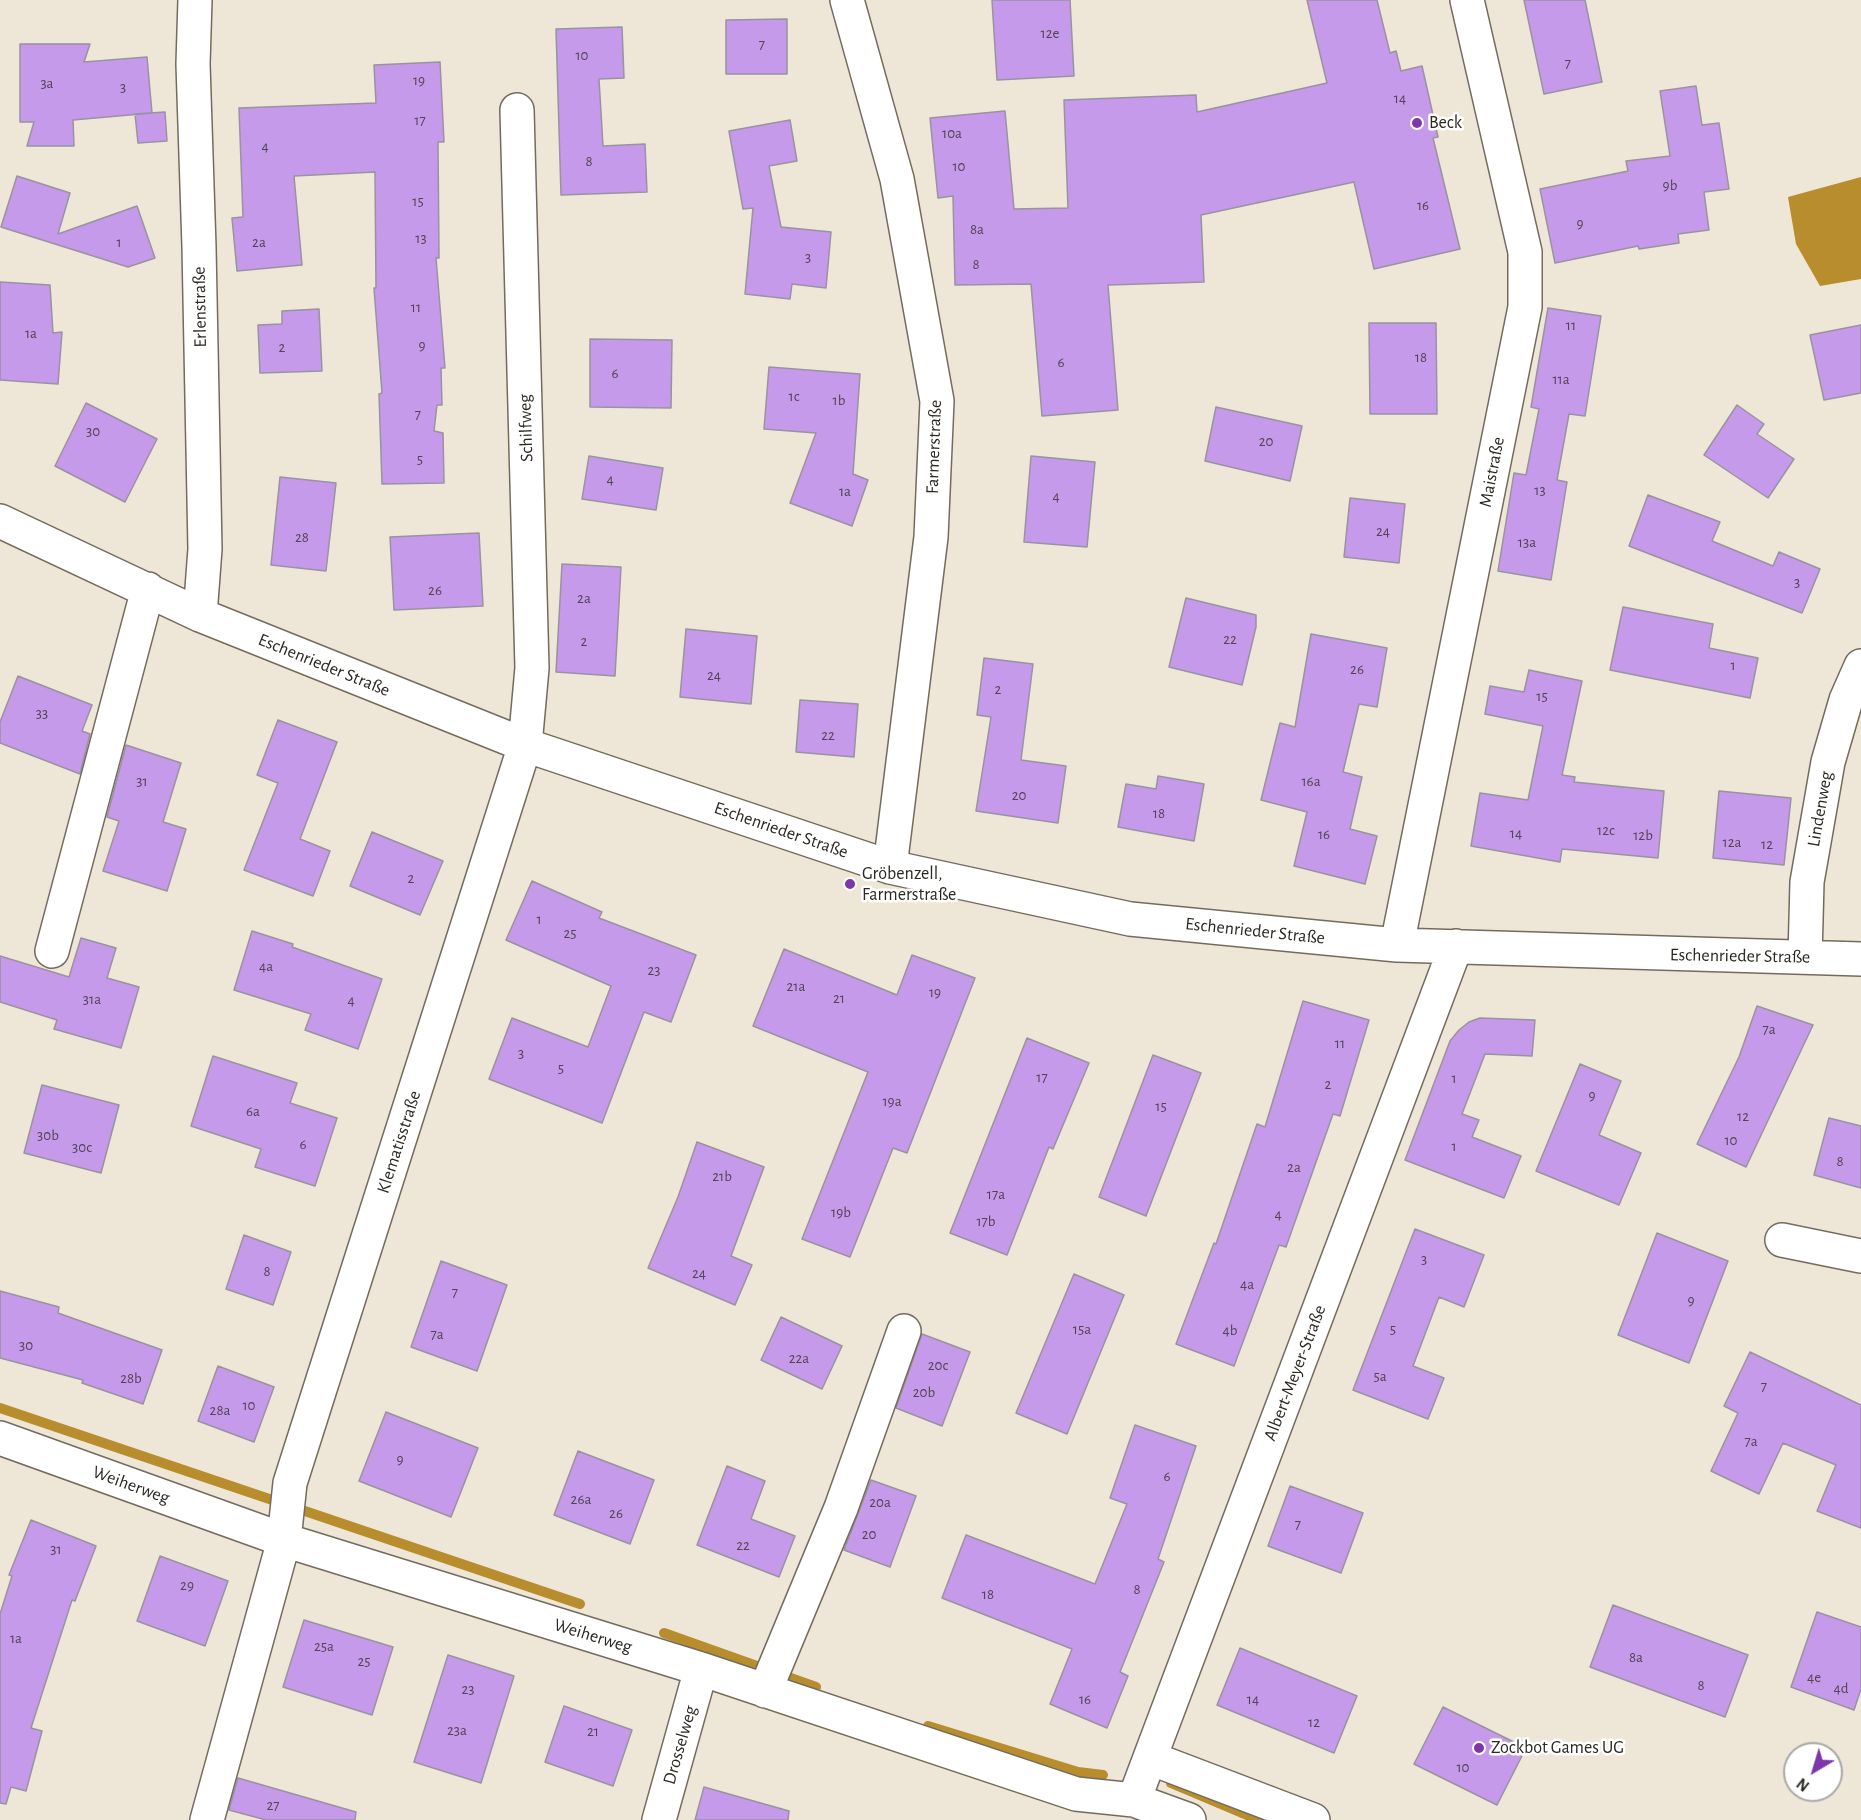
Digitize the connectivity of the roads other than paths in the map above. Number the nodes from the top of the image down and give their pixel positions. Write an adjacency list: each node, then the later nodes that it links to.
1 (195, 0): 7 (street, Erlenstraße)
2 (847, 0): 10 (street, Farmerstraße)
3 (1467, 0): 11 (street, Maistraße)
4 (517, 110): 9 (street, Schilfweg)
5 (0, 521): 6 (street, Eschenrieder Straße)
6 (148, 589): 7 (street, Eschenrieder Straße); 13 (street)
7 (200, 615): 9 (street, Eschenrieder Straße)
8 (1861, 666): 14 (street, Lindenweg)
9 (525, 745): 10 (street, Eschenrieder Straße); 20 (street, Klematisstraße)
10 (890, 867): 11 (street, Eschenrieder Straße)
11 (1397, 945): 12 (street, Eschenrieder Straße)
12 (1456, 946): 14 (street, Eschenrieder Straße); 23 (street, Albert-Meyer-Straße)
13 (52, 951)
14 (1805, 957): 15 (street, Eschenrieder Straße)
15 (1861, 960)
16 (1782, 1240): 17 (street)
17 (1861, 1256)
18 (904, 1331): 22 (street)
19 (0, 1438): 20 (street, Weiherweg)
20 (286, 1517): 21 (street, Weiherweg); 25 (street, Klematisstraße)
21 (701, 1669): 22 (street, Weiherweg); 26 (street, Drosselweg)
22 (770, 1678): 24 (street, Weiherweg)
23 (1150, 1758): 24 (street, Albert-Meyer-Straße); 28 (street)
24 (1134, 1800): 27 (street, Weiherweg)
25 (207, 1820)
26 (659, 1820)
27 (1189, 1820)
28 (1313, 1820)

